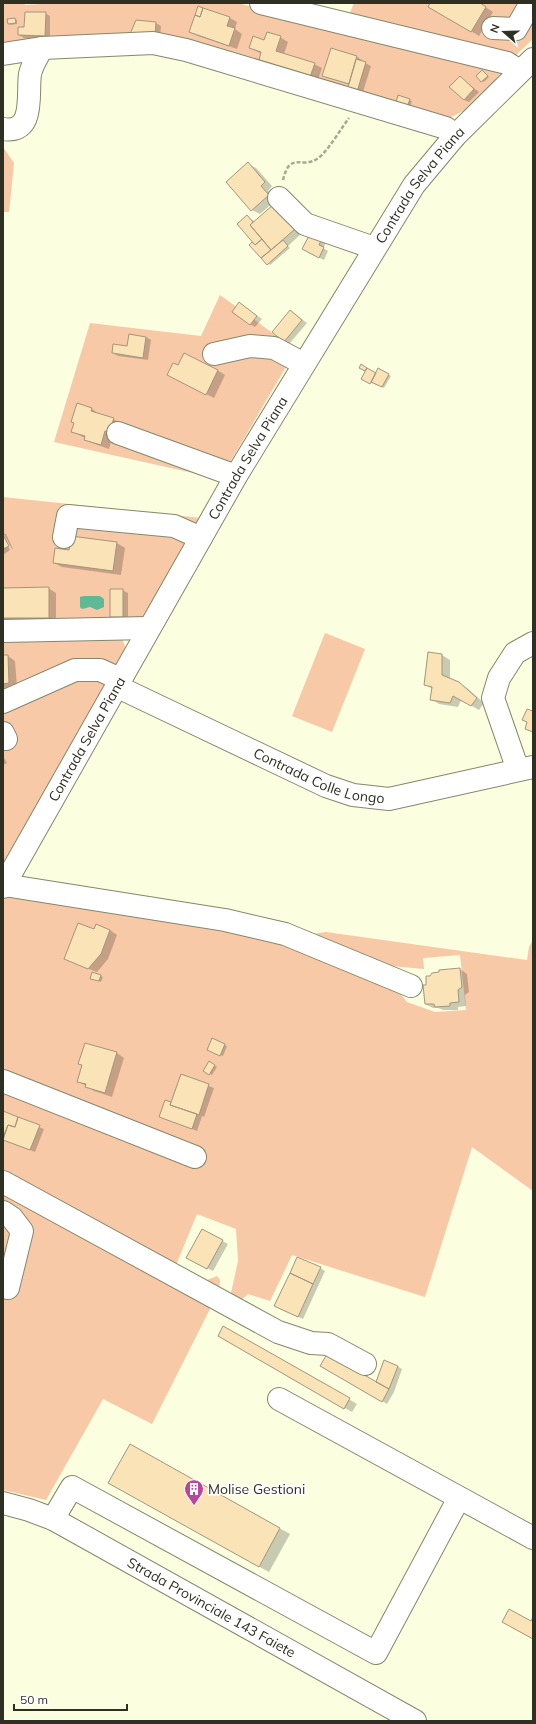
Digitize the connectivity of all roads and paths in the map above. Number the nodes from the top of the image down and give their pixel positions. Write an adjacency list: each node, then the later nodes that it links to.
1 (261, 3): 6 (street)
2 (531, 3): 3 (street)
3 (493, 28)
4 (42, 48): 5 (street); 7 (street); 8 (street)
5 (3, 54)
6 (526, 65): 9 (street, Contrada Selva Piana)
7 (360, 102): 9 (street); 10 (path)
8 (3, 130)
9 (455, 136): 11 (street, Contrada Selva Piana)
10 (279, 198): 11 (street)
11 (374, 248): 13 (street, Contrada Selva Piana)
12 (214, 354): 13 (street)
13 (304, 364): 15 (street, Contrada Selva Piana)
14 (118, 433): 15 (street)
15 (236, 476): 17 (street, Contrada Selva Piana)
16 (64, 537): 17 (street)
17 (201, 538): 18 (street, Contrada Selva Piana)
18 (149, 628): 19 (street); 21 (street, Contrada Selva Piana)
19 (3, 631)
20 (533, 643): 23 (street)
21 (118, 683): 22 (street, Contrada Colle Longo); 23 (street, Contrada Colle Longo); 24 (street, Contrada Selva Piana)
22 (3, 702)
23 (525, 769)
24 (4, 886): 25 (street)
25 (411, 986)
26 (3, 1081): 27 (street)
27 (195, 1157)
28 (3, 1182): 31 (street)
29 (3, 1212): 30 (street)
30 (8, 1288)
31 (365, 1364)
32 (279, 1398): 33 (street)
33 (459, 1498): 35 (street); 36 (street)
34 (3, 1503): 35 (street, Strada Provinciale 143 Faiete)
35 (52, 1519): 37 (street, Strada Provinciale 143 Faiete)
36 (533, 1538)
37 (415, 1721)

